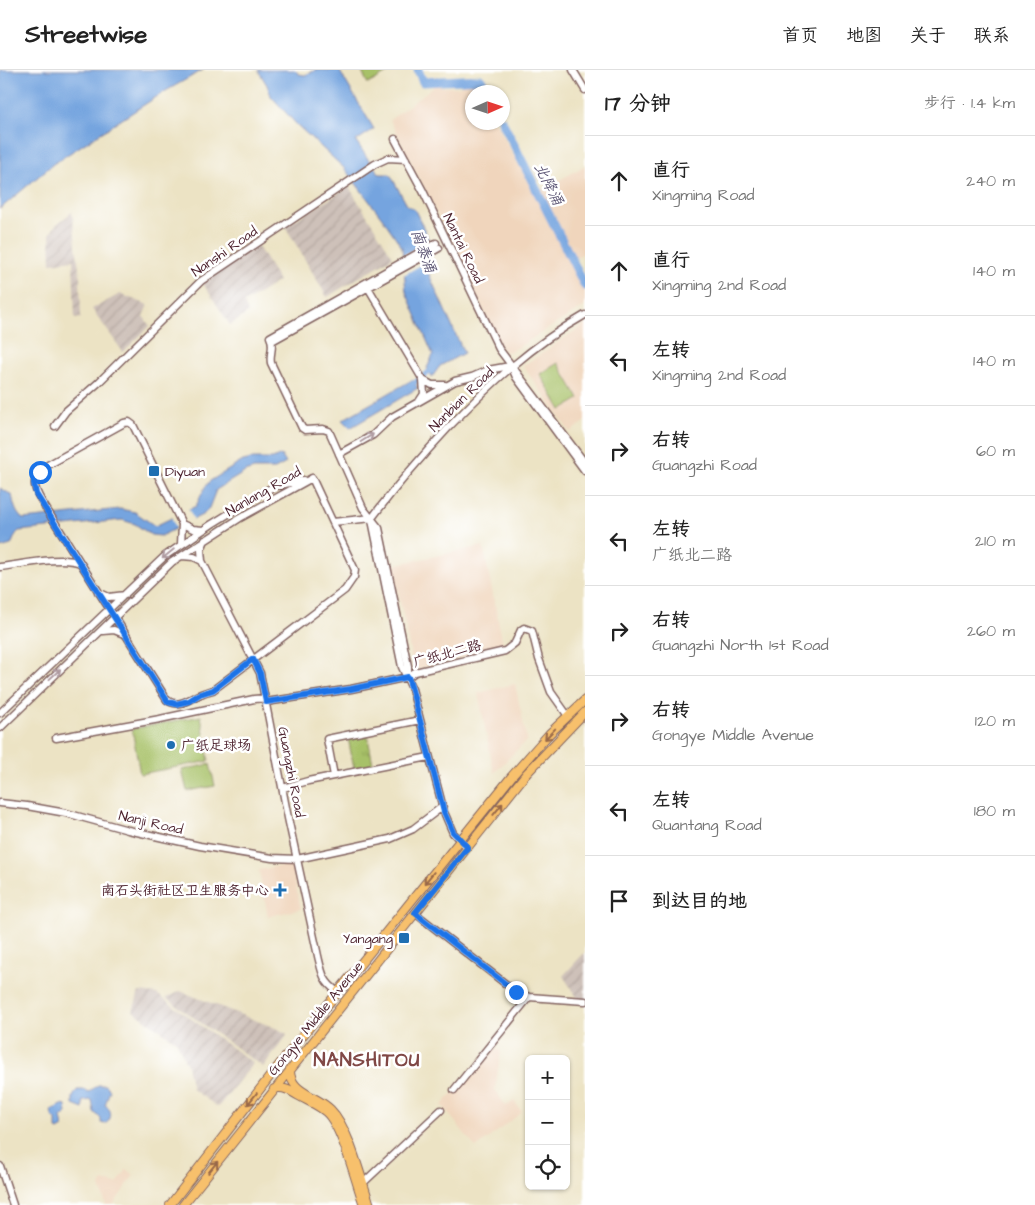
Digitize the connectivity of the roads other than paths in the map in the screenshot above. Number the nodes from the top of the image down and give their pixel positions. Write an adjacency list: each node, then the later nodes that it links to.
1 (573, 70): 2 (street)
2 (585, 90)
3 (395, 140): 4 (street, Nantai Road)
4 (406, 159): 8 (street, Nantai Road); 12 (street, Nanshi Road)
5 (438, 246): 6 (street)
6 (367, 285): 9 (street); 13 (street)
7 (585, 316): 8 (street, Nanbian Road)
8 (511, 366): 10 (street); 14 (street, Nantai Road); 15 (street, Nantai Road); 17 (street, Nanbian Road)
9 (423, 380): 10 (street); 11 (street)
10 (449, 385): 11 (street)
11 (418, 403): 13 (street, one-way to 11)
12 (55, 426)
13 (339, 454): 17 (street)
14 (585, 463)
15 (585, 471)
16 (312, 478): 18 (street); 20 (street, Nanlang Road); 21 (street, Nanlang Road)
17 (372, 518): 18 (street); 40 (street)
18 (332, 522): 39 (street)
19 (184, 526): 20 (street); 22 (street); 23 (street)
20 (203, 530): 23 (street, Nanlang Road)
21 (205, 540): 24 (street, Nanlang Road); 26 (street)
22 (66, 542): 25 (street); 27 (street)
23 (181, 544): 29 (street, Nanlang Road, one-way to 29)
24 (179, 557): 26 (street); 30 (street, Nanlang Road)
25 (60, 560): 27 (street); 28 (street)
26 (202, 561): 39 (street, Guangzhi Road)
27 (80, 563): 31 (street)
28 (0, 567)
29 (140, 581): 30 (street); 32 (street, Nanlang Road)
30 (146, 586): 34 (street, Nanlang Road)
31 (98, 592): 32 (street); 33 (street)
32 (126, 595): 33 (street, Nanlang Road)
33 (109, 609): 34 (street); 37 (street, Nanlang Road)
34 (114, 618): 35 (street, Nanlang Road); 36 (street)
35 (99, 633): 36 (street); 38 (street, Nanlang Road)
36 (126, 636): 39 (street)
37 (76, 640): 38 (street); 44 (street, Nanlang Road)
38 (84, 648): 47 (street, Nanlang Road, one-way to 38)
39 (253, 659): 41 (street, Guangzhi Road)
40 (408, 677): 41 (street, 广纸北二路); 45 (street, 广纸北二路); 46 (street)
41 (266, 700): 48 (street, 广纸北二路); 51 (street, Guangzhi Road)
42 (585, 700): 45 (main road)
43 (585, 712): 55 (main road, Gongye Middle Avenue, one-way to 43)
44 (0, 713)
45 (568, 716): 54 (main road, one-way to 54)
46 (420, 720): 49 (street); 50 (street)
47 (0, 728)
48 (56, 738)
49 (429, 757): 50 (street); 53 (street)
50 (334, 776): 51 (street)
51 (283, 788): 56 (street, Guangzhi Road)
52 (0, 803): 56 (street, Nanji Road)
53 (442, 807): 54 (street); 56 (street, Nanji Road)
54 (460, 840): 55 (street); 58 (main road, one-way to 58)
55 (468, 847): 57 (main road, Gongye Middle Avenue)
56 (297, 859): 58 (street, Guangzhi Road)
57 (415, 913): 59 (street); 61 (main road, Gongye Middle Avenue)
58 (338, 992): 68 (main road, one-way to 68)
59 (529, 997): 60 (street); 63 (street)
60 (585, 1001)
61 (290, 1069): 62 (main road, Gongye Middle Avenue); 66 (main road)
62 (274, 1089): 69 (main road, Gongye Middle Avenue, one-way to 62); 70 (main road)
63 (454, 1090)
64 (441, 1110): 66 (street)
65 (0, 1166): 67 (street)
66 (362, 1184): 71 (main road)
67 (12, 1205)
68 (170, 1205)
69 (183, 1205)
70 (364, 1205)
71 (370, 1205)

